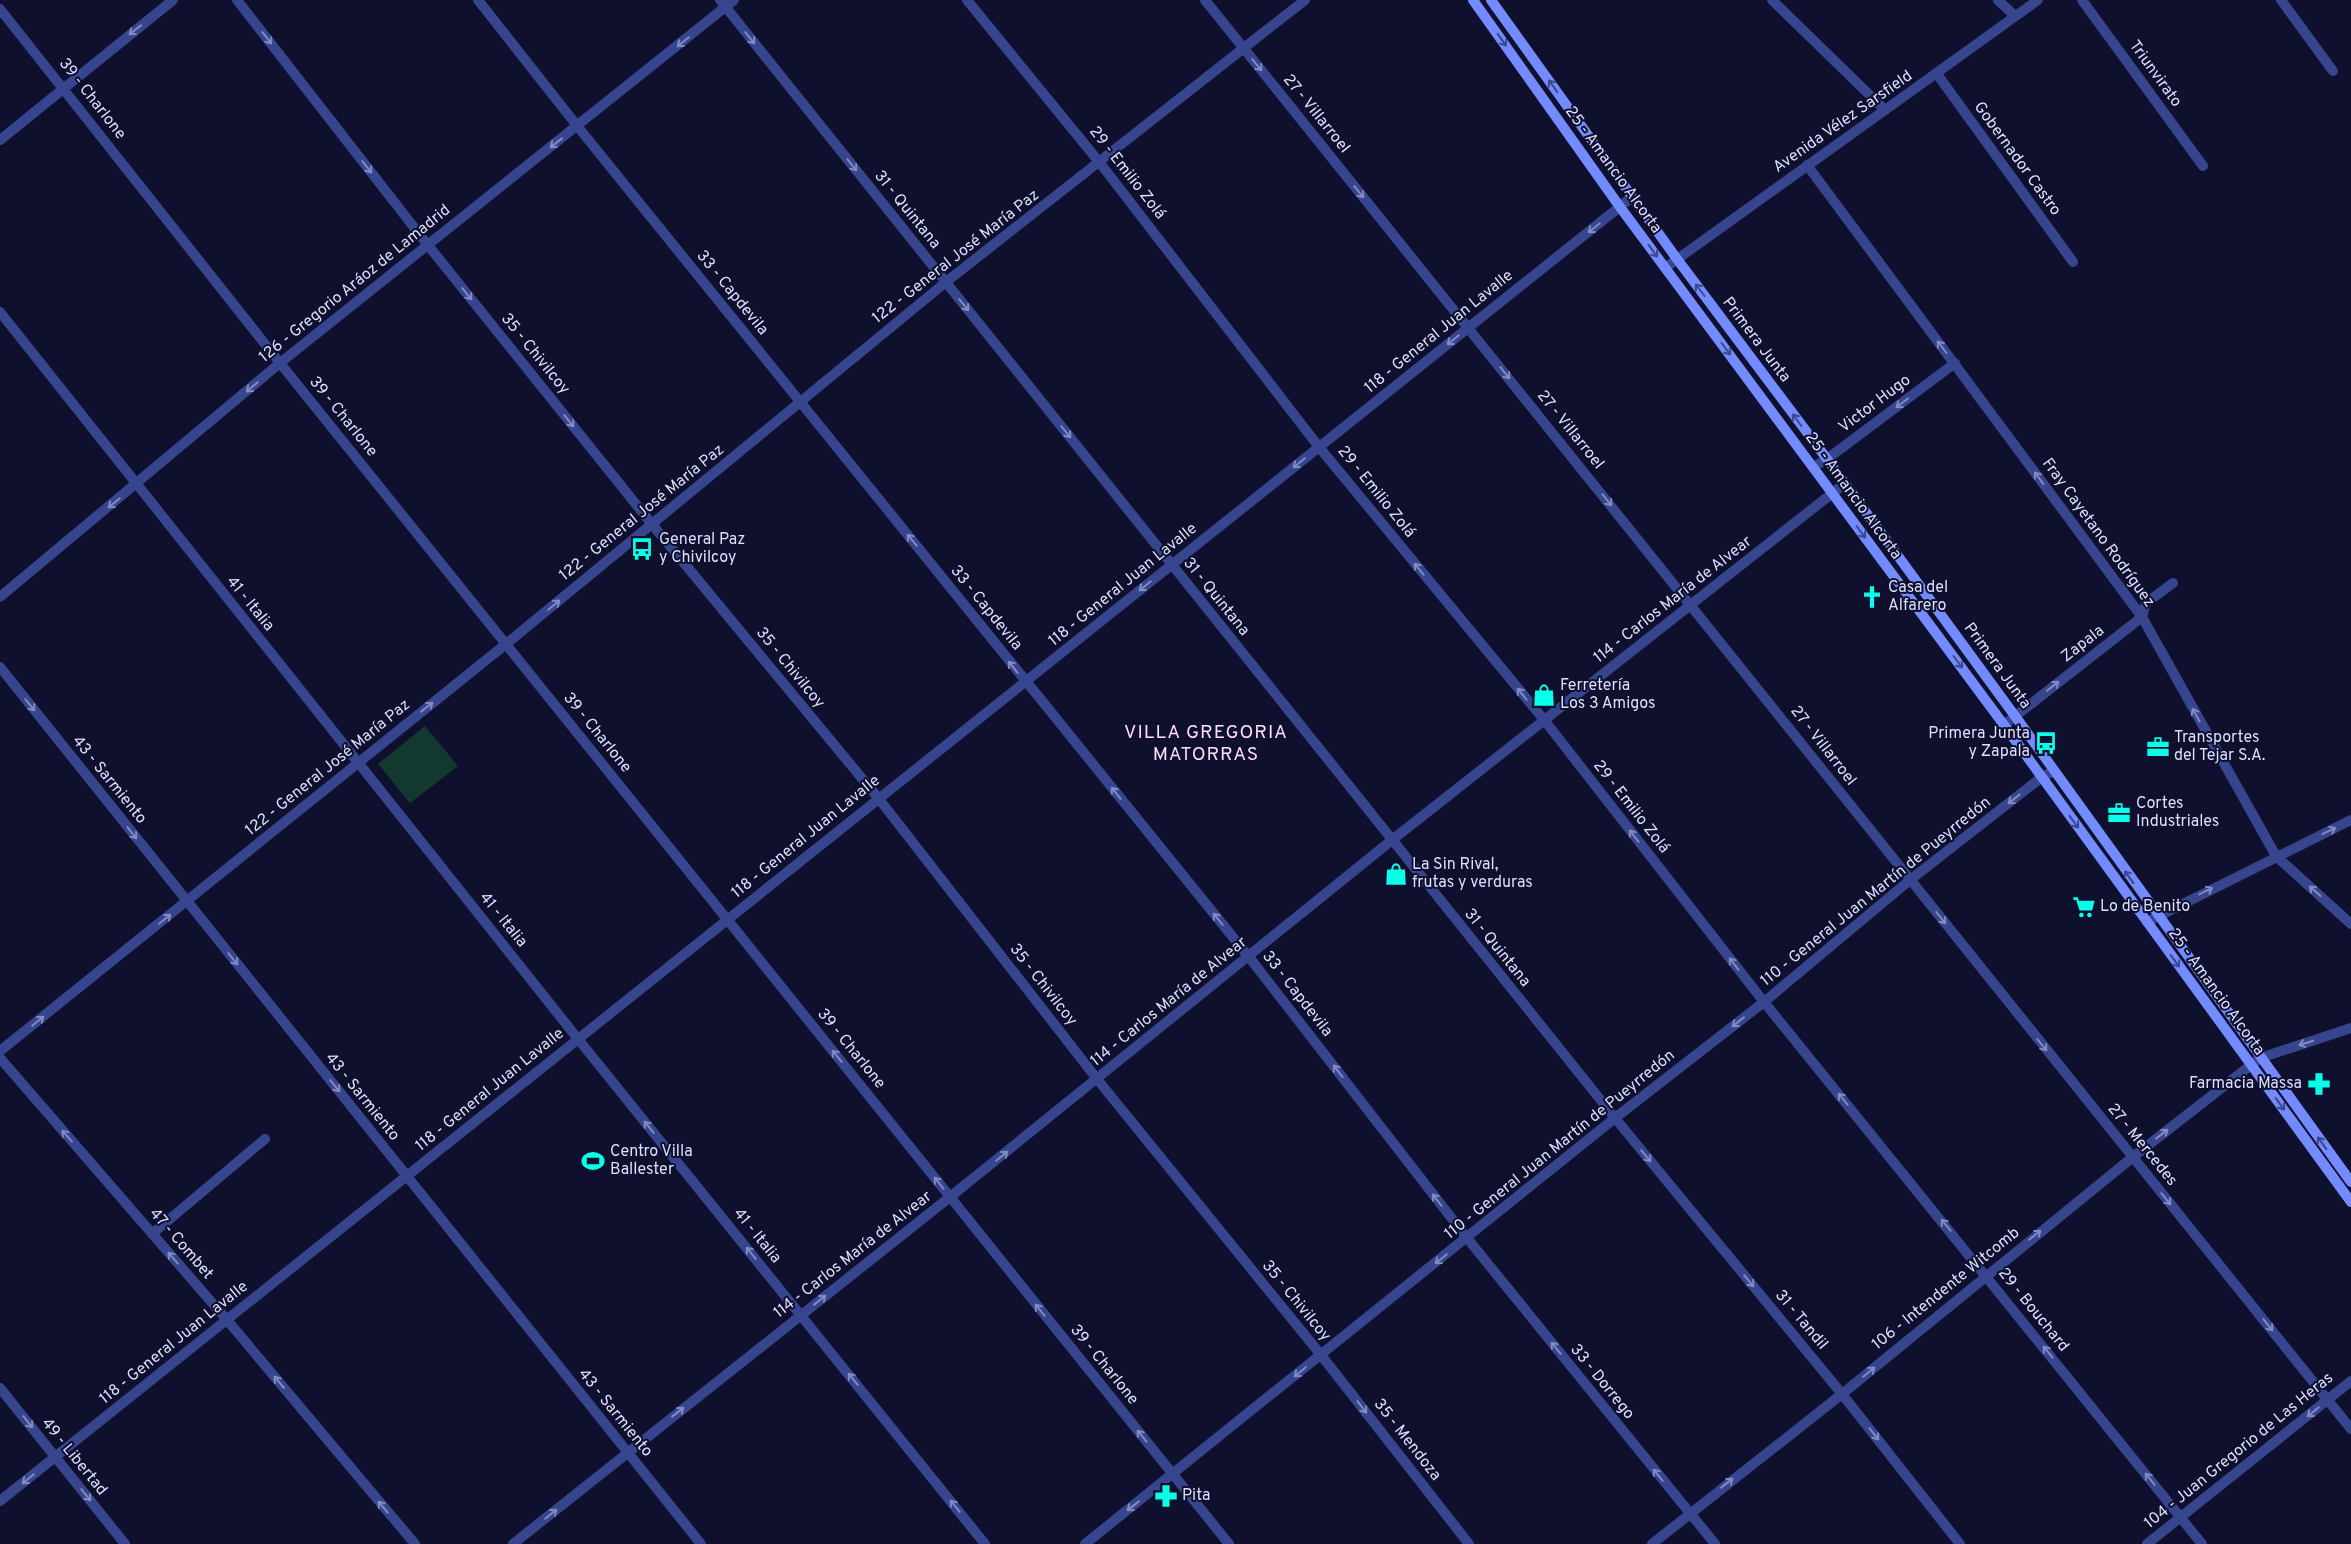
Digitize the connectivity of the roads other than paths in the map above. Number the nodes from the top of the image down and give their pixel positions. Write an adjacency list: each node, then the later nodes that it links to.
1 (173, 0): 21 (street, one-way to 21)
2 (237, 0): 30 (street, 35 - Chivilcoy, one-way to 30)
3 (478, 0): 23 (street, 33 - Capdevila)
4 (734, 0): 15 (street, 126 - Gregorio Aráoz de Lamadrid)
5 (967, 0): 25 (street, 29 - Emilio Zolá)
6 (1205, 0): 18 (street, 27 - Villarroel)
7 (1305, 0): 18 (street, 122 - General José María Paz)
8 (1474, 0): 29 (main road, 25 - Amancio Alcorta, one-way to 29)
9 (1492, 0): 28 (main road, Primera Junta, one-way to 9)
10 (1772, 0): 22 (street)
11 (1998, 0): 17 (street)
12 (2038, 0): 17 (street, Avenida Vélez Sarsfield)
13 (2082, 0): 27 (street, Triunvirato)
14 (2281, 0): 19 (street)
15 (723, 4): 23 (street, 126 - Gregorio Aráoz de Lamadrid, one-way to 23); 34 (street, 31 - Quintana, one-way to 34)
16 (0, 8): 21 (street, 39 - Charlone)
17 (2015, 16): 20 (street, Avenida Vélez Sarsfield)
18 (1243, 48): 25 (street, 122 - General José María Paz); 36 (street, 27 - Villarroel, one-way to 36)
19 (2333, 71)
20 (1937, 74): 22 (street, Avenida Vélez Sarsfield); 32 (street, Gobernador Castro)
21 (64, 87): 24 (street); 37 (street, 39 - Charlone)
22 (1885, 110): 26 (street, Avenida Vélez Sarsfield)
23 (578, 127): 30 (street, 126 - Gregorio Aráoz de Lamadrid, one-way to 30); 39 (street, 33 - Capdevila)
24 (0, 140)
25 (1100, 163): 34 (street, 122 - General José María Paz); 40 (street, 29 - Emilio Zolá)
26 (1808, 165): 31 (street, Avenida Vélez Sarsfield); 38 (street, Fray Cayetano Rodríguez, one-way to 26)
27 (2203, 166)
28 (1632, 197): 29 (street, 118 - General Juan Lavalle); 31 (main road, Primera Junta)
29 (1620, 206): 33 (main road, 25 - Amancio Alcorta, one-way to 33); 36 (street, 118 - General Juan Lavalle, one-way to 36)
30 (427, 244): 37 (street, 126 - Gregorio Aráoz de Lamadrid); 46 (street, 35 - Chivilcoy, one-way to 46)
31 (1677, 259): 33 (street, Avenida Vélez Sarsfield); 41 (main road, Primera Junta, one-way to 31)
32 (2073, 262)
33 (1665, 268): 42 (main road, 25 - Amancio Alcorta, one-way to 42)
34 (946, 282): 39 (street, 122 - General José María Paz); 47 (street, 31 - Quintana, one-way to 47)
35 (0, 312): 44 (street, 41 - Italia)
36 (1468, 328): 40 (street, 118 - General Juan Lavalle, one-way to 40); 50 (street, 27 - Villarroel, one-way to 50)
37 (280, 363): 44 (street, 126 - Gregorio Aráoz de Lamadrid, one-way to 44); 52 (street, 39 - Charlone)
38 (1954, 363): 41 (street, Victor Hugo, one-way to 41); 51 (street, Fray Cayetano Rodríguez, one-way to 38)
39 (801, 402): 46 (street, 122 - General José María Paz); 54 (street, 33 - Capdevila, one-way to 39)
40 (1319, 447): 47 (street, 118 - General Juan Lavalle, one-way to 47); 56 (street, 29 - Emilio Zolá, one-way to 40)
41 (1827, 459): 42 (street, Victor Hugo); 43 (main road, Primera Junta)
42 (1813, 466): 45 (main road, 25 - Amancio Alcorta)
43 (1844, 484): 45 (street, 114 - Carlos María de Alvear); 55 (main road, Primera Junta)
44 (136, 485): 49 (street, 126 - Gregorio Aráoz de Lamadrid, one-way to 49); 58 (street, 41 - Italia)
45 (1832, 493): 50 (street, 114 - Carlos María de Alvear); 57 (main road, 25 - Amancio Alcorta, one-way to 57)
46 (652, 523): 52 (street, 122 - General José María Paz, one-way to 46); 61 (street, 35 - Chivilcoy)
47 (1172, 565): 54 (street, 118 - General Juan Lavalle, one-way to 54); 63 (street, 31 - Quintana)
48 (2173, 583): 51 (street, Zapala)
49 (0, 597)
50 (1692, 604): 56 (street, 114 - Carlos María de Alvear); 65 (street, 27 - Villarroel)
51 (2142, 617): 55 (street, Zapala, one-way to 51); 64 (street, Fray Cayetano Rodríguez, one-way to 51)
52 (506, 644): 58 (street, 122 - General José María Paz, one-way to 52); 68 (street, 39 - Charlone)
53 (0, 667): 66 (street, 43 - Sarmiento, one-way to 66)
54 (1025, 682): 61 (street, 118 - General Juan Lavalle); 71 (street, 33 - Capdevila, one-way to 54)
55 (2015, 716): 57 (street, Zapala); 59 (main road, Primera Junta)
56 (1545, 721): 63 (street, 114 - Carlos María de Alvear); 72 (street, 29 - Emilio Zolá, one-way to 56)
57 (2004, 725): 60 (main road, 25 - Amancio Alcorta)
58 (357, 762): 66 (street, 122 - General José María Paz); 74 (street, 41 - Italia)
59 (2054, 771): 60 (street, 110 - General Juan Martín de Pueyrredón); 67 (main road, Primera Junta, one-way to 59)
60 (2042, 777): 65 (street, 110 - General Juan Martín de Pueyrredón, one-way to 65); 69 (main road, 25 - Amancio Alcorta, one-way to 69)
61 (879, 799): 68 (street, 118 - General Juan Lavalle); 79 (street, 35 - Chivilcoy)
62 (2351, 820): 64 (street, one-way to 62)
63 (1392, 840): 71 (street, 114 - Carlos María de Alvear); 80 (street, 31 - Quintana)
64 (2276, 856): 67 (street, one-way to 64); 70 (street, Fray Cayetano Rodríguez, one-way to 64)
65 (1910, 880): 72 (street, 110 - General Juan Martín de Pueyrredón); 82 (street, 27 - Mercedes, one-way to 82)
66 (187, 901): 75 (street, 122 - General José María Paz, one-way to 66); 83 (street, 43 - Sarmiento, one-way to 83)
67 (2157, 916): 69 (street); 77 (main road, Primera Junta)
68 (728, 919): 74 (street, 118 - General Juan Lavalle); 85 (street, 39 - Charlone, one-way to 68)
69 (2147, 922): 78 (main road, 25 - Amancio Alcorta, one-way to 78)
70 (2351, 924)
71 (1249, 957): 79 (street, 114 - Carlos María de Alvear); 88 (street, 33 - Capdevila, one-way to 71)
72 (1764, 1002): 80 (street, 110 - General Juan Martín de Pueyrredón, one-way to 80); 89 (street, 29 - Bouchard, one-way to 72)
73 (2351, 1028): 77 (street, 106 - Intendente Witcomb, one-way to 77)
74 (578, 1039): 83 (street, 118 - General Juan Lavalle); 90 (street, 41 - Italia, one-way to 74)
75 (0, 1051)
76 (0, 1058): 87 (street, 47 - Combet, one-way to 76)
77 (2260, 1058): 78 (street, 106 - Intendente Witcomb); 84 (main road, Primera Junta, one-way to 77)
78 (2251, 1065): 82 (street, 106 - Intendente Witcomb, one-way to 78); 86 (main road, 25 - Amancio Alcorta, one-way to 86)
79 (1097, 1079): 85 (street, 114 - Carlos María de Alvear, one-way to 79); 92 (street, 35 - Chivilcoy)
80 (1614, 1118): 88 (street, 110 - General Juan Martín de Pueyrredón); 95 (street, 31 - Tandil, one-way to 95)
81 (265, 1139): 87 (street)
82 (2132, 1157): 89 (street, 106 - Intendente Witcomb, one-way to 82); 96 (street, 27 - Mercedes, one-way to 96)
83 (406, 1176): 91 (street, 118 - General Juan Lavalle); 98 (street, 43 - Sarmiento)
84 (2351, 1182)
85 (950, 1197): 90 (street, 114 - Carlos María de Alvear, one-way to 85); 100 (street, 39 - Charlone, one-way to 85)
86 (2351, 1202)
87 (152, 1234): 91 (street, 47 - Combet, one-way to 87)
88 (1467, 1238): 92 (street, 110 - General Juan Martín de Pueyrredón, one-way to 92); 102 (street, 33 - Dorrego, one-way to 88)
89 (1986, 1274): 95 (street, 106 - Intendente Witcomb, one-way to 89); 103 (street, 29 - Bouchard, one-way to 89)
90 (801, 1315): 98 (street, 114 - Carlos María de Alvear, one-way to 90); 108 (street, 41 - Italia, one-way to 90)
91 (226, 1320): 99 (street, 118 - General Juan Lavalle); 105 (street, 47 - Combet, one-way to 91)
92 (1321, 1355): 100 (street, 110 - General Juan Martín de Pueyrredón, one-way to 100); 111 (street, 35 - Mendoza, one-way to 111)
93 (2351, 1381): 96 (street, 104 - Juan Gregorio de Las Heras)
94 (0, 1388): 99 (street, 49 - Libertad, one-way to 99)
95 (1842, 1394): 102 (street, 106 - Intendente Witcomb, one-way to 95); 114 (street, 31 - Tandil, one-way to 114)
96 (2328, 1400): 97 (street, 27 - Mercedes); 103 (street, 104 - Juan Gregorio de Las Heras, one-way to 103)
97 (2351, 1429)
98 (628, 1452): 106 (street, 114 - Carlos María de Alvear, one-way to 98); 107 (street, 43 - Sarmiento)
99 (55, 1457): 101 (street, 118 - General Juan Lavalle, one-way to 101); 104 (street, 49 - Libertad, one-way to 104)
100 (1173, 1474): 109 (street, 110 - General Juan Martín de Pueyrredón, one-way to 109); 110 (street, 39 - Charlone)
101 (0, 1501)
102 (1689, 1513): 112 (street, 106 - Intendente Witcomb); 113 (street, 33 - Dorrego)
103 (2180, 1517): 115 (street, 104 - Juan Gregorio de Las Heras); 116 (street, 29 - Bouchard)
104 (125, 1544)
105 (415, 1544)
106 (513, 1544)
107 (701, 1544)
108 (986, 1544)
109 (1085, 1544)
110 (1229, 1544)
111 (1469, 1544)
112 (1652, 1544)
113 (1715, 1544)
114 (1960, 1544)
115 (2147, 1544)
116 (2202, 1544)

